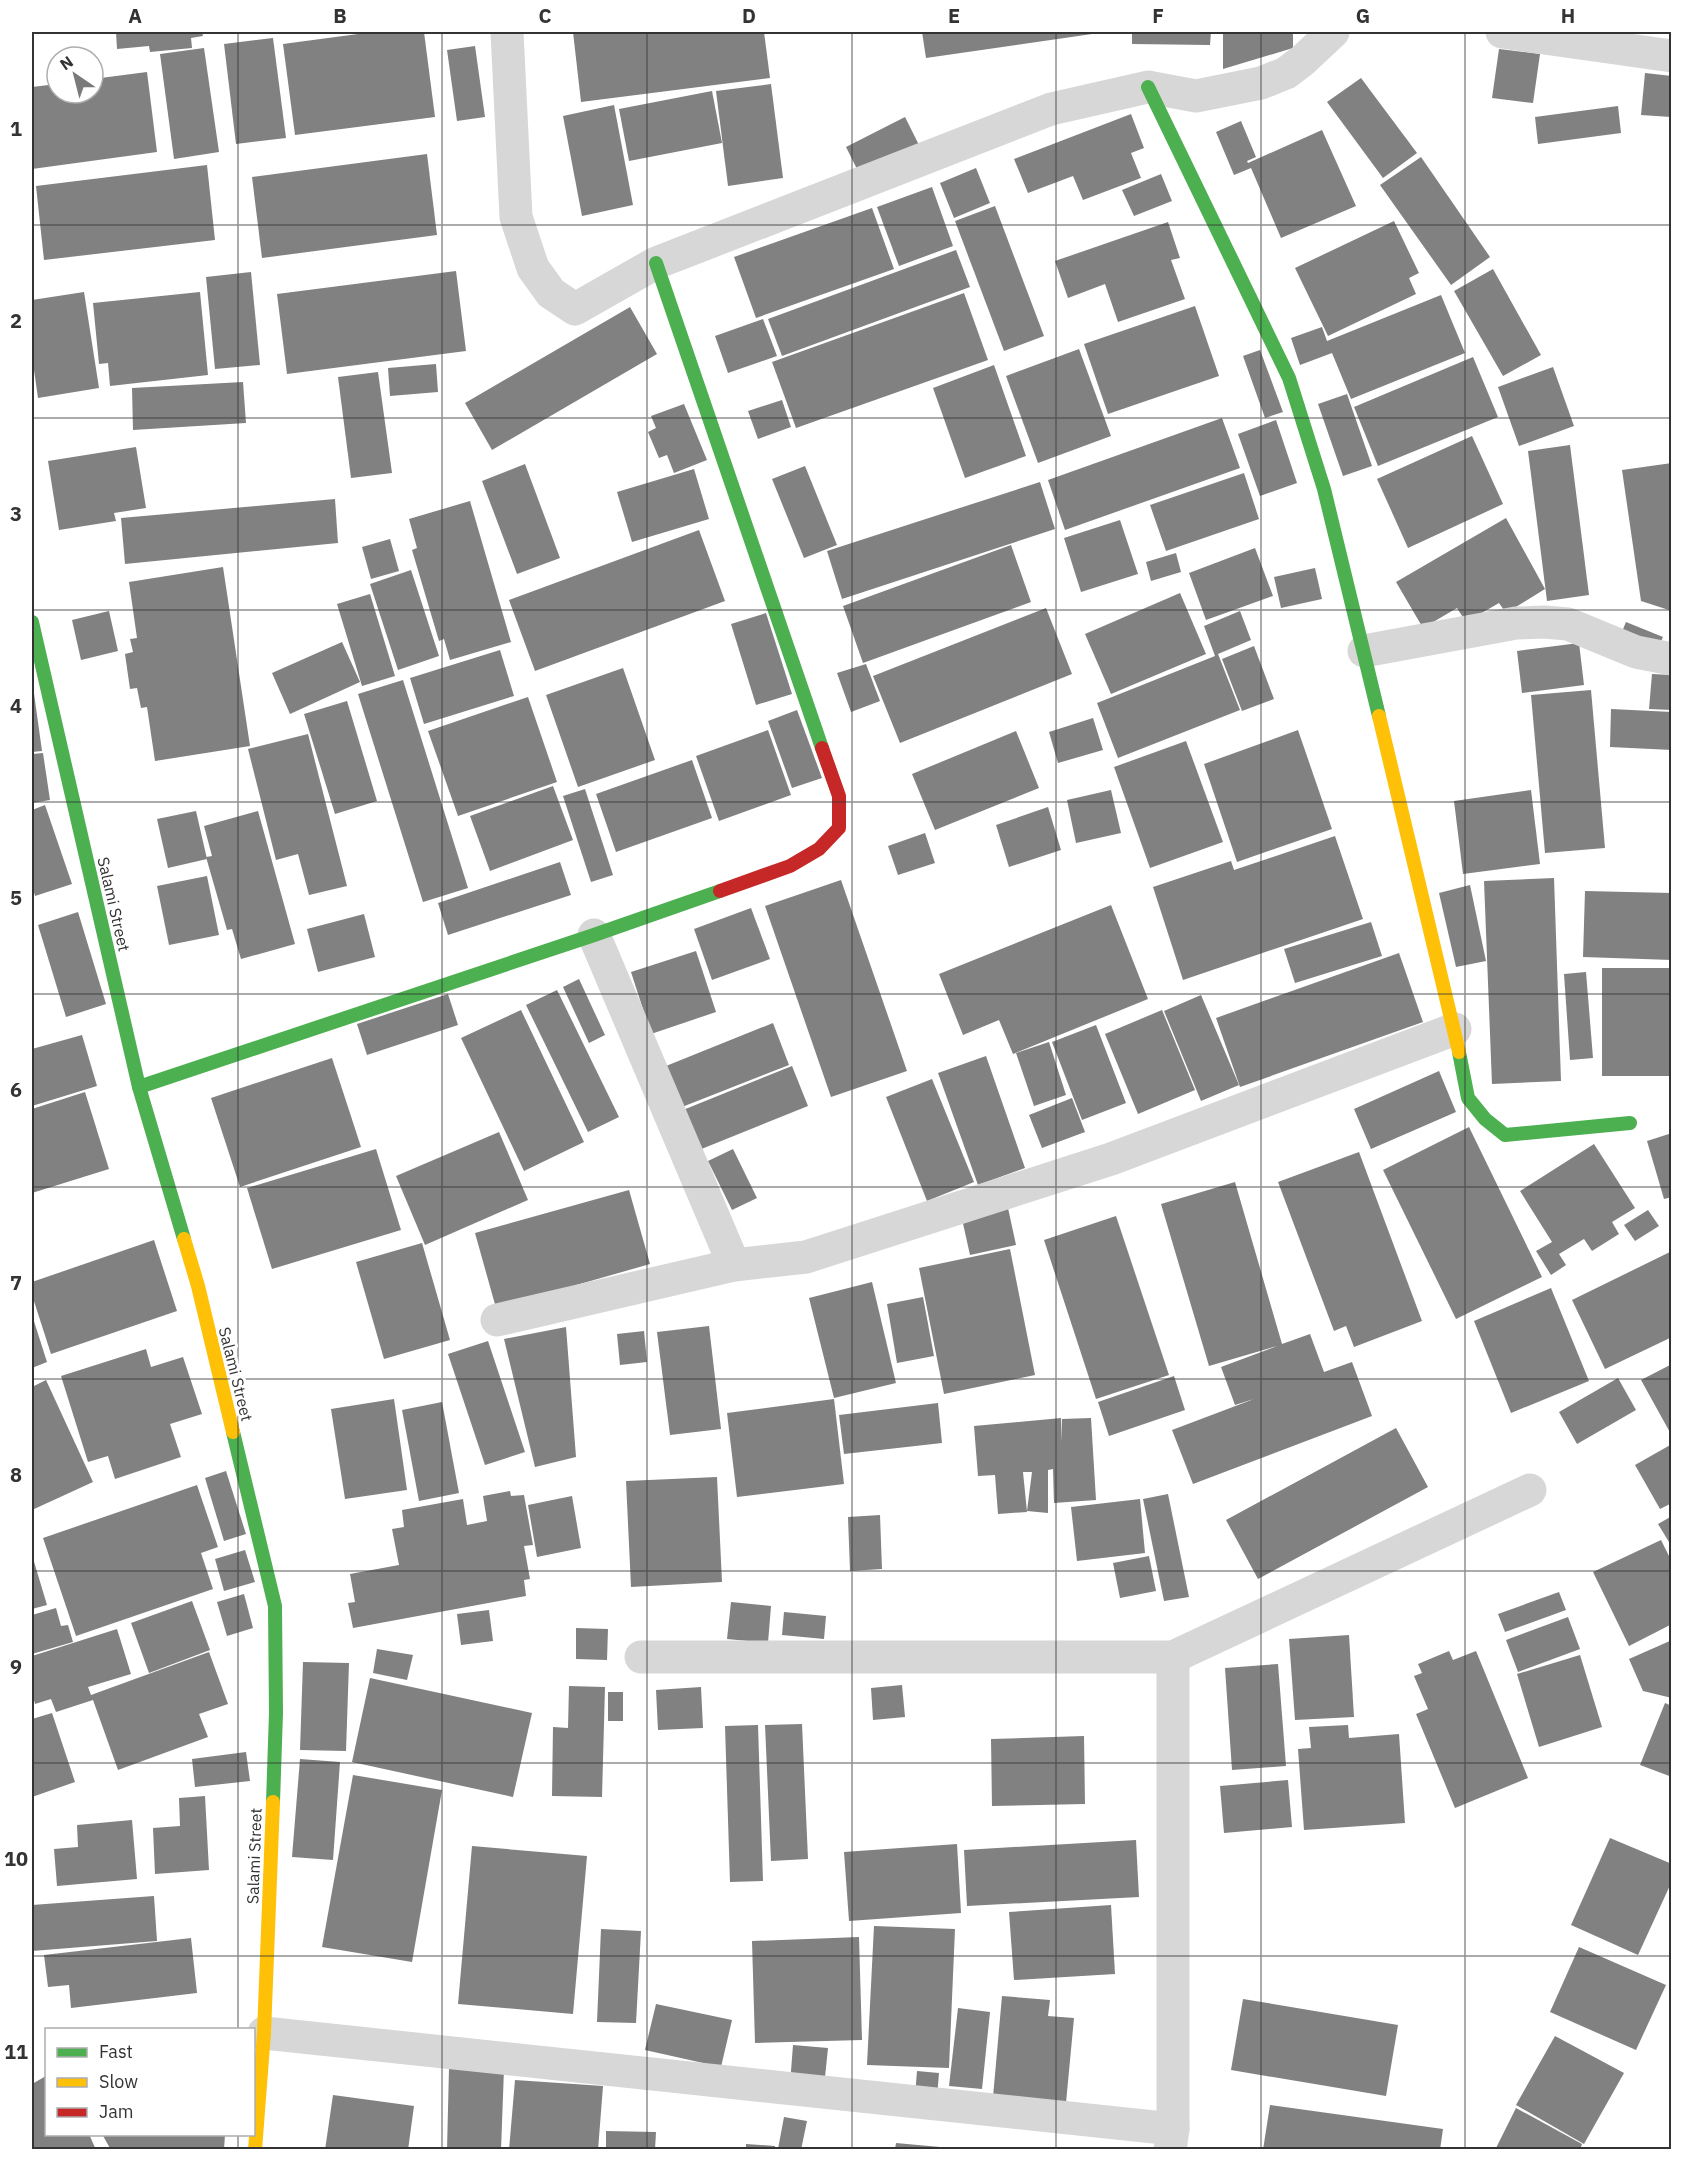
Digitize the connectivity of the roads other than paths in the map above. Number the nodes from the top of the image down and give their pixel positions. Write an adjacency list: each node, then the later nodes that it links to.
1 (507, 32): 6 (street)
2 (1333, 32): 5 (street)
3 (1502, 32): 4 (street)
4 (1671, 56)
5 (1148, 87): 6 (street); 8 (street)
6 (656, 263): 10 (street)
7 (32, 622): 12 (street, Salami Street)
8 (1364, 651): 9 (street); 11 (street)
9 (1671, 659)
10 (594, 936): 12 (street); 14 (street)
11 (1455, 1029): 13 (street); 14 (street)
12 (139, 1087): 19 (street, Salami Street)
13 (1630, 1123)
14 (734, 1265): 15 (street)
15 (497, 1320)
16 (1530, 1490): 18 (street)
17 (641, 1657): 18 (street)
18 (1173, 1657): 20 (street)
19 (264, 2032): 20 (street); 21 (street, Salami Street)
20 (1172, 2139)
21 (255, 2150)

